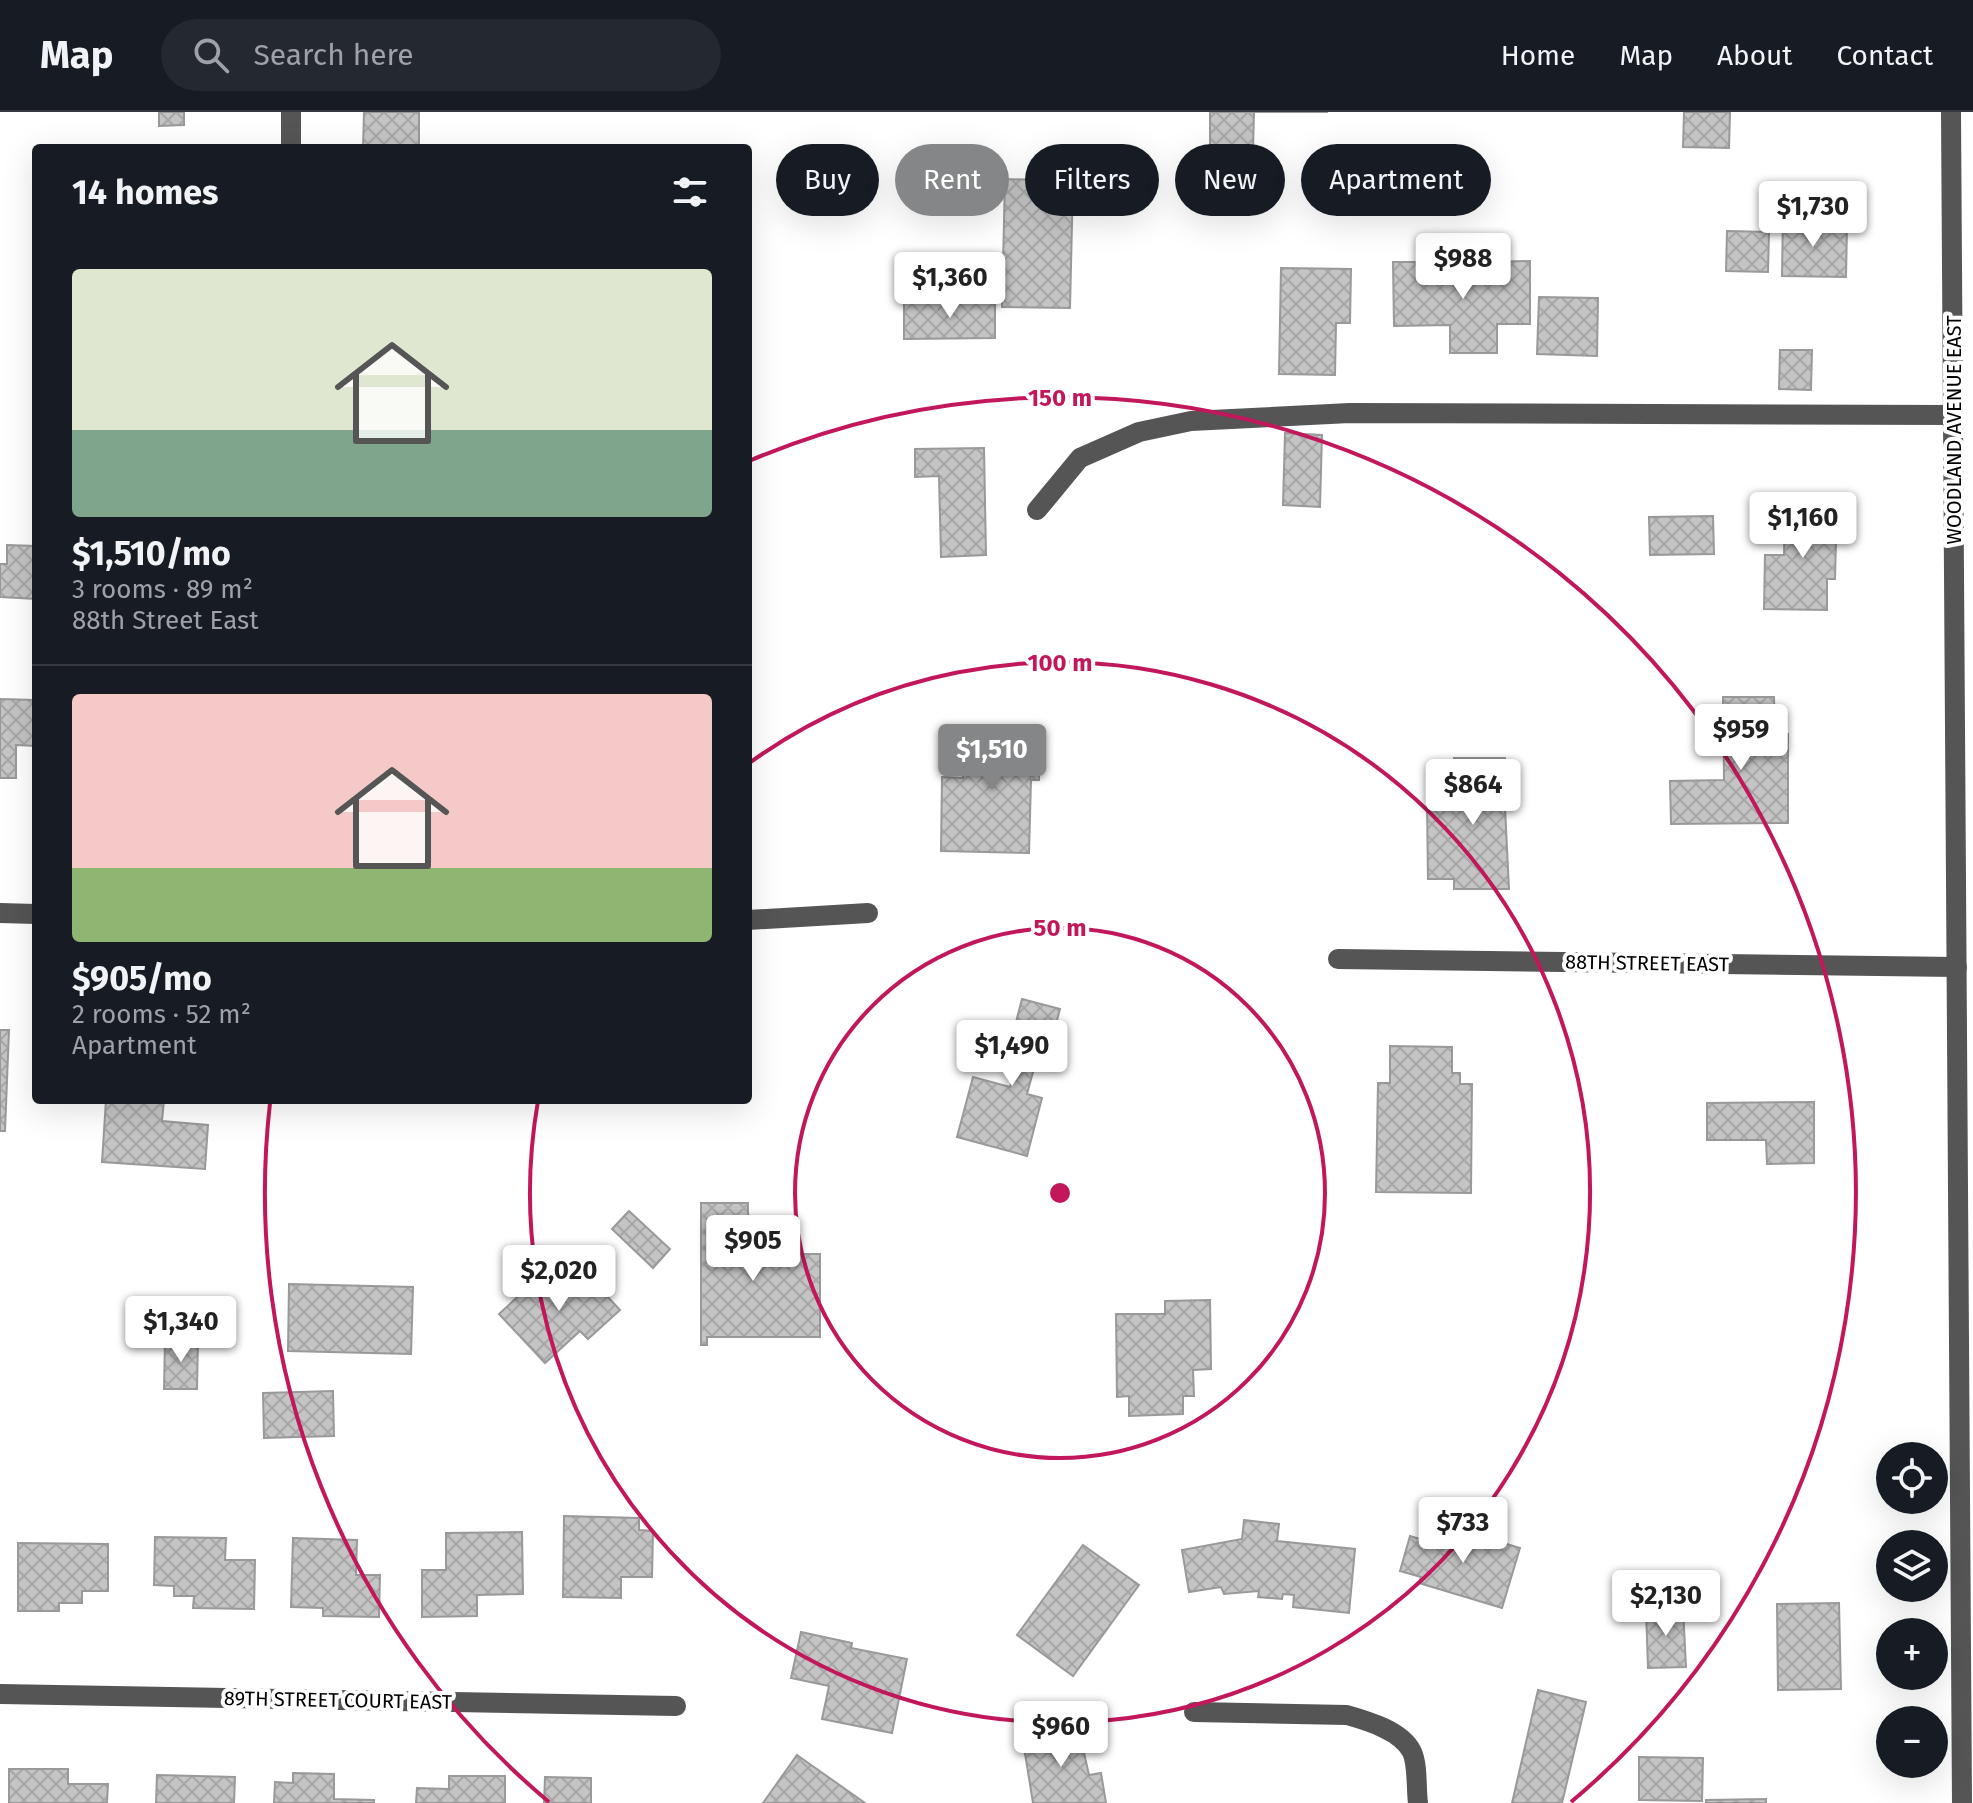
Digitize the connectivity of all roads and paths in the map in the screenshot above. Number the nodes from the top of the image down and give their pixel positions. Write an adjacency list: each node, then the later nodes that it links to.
1 (291, 112): 3 (street)
2 (1951, 112): 4 (street, WOODLAND AVENUE EAST)
3 (291, 144)
4 (1954, 415): 5 (street); 11 (street, WOODLAND AVENUE EAST)
5 (1037, 510)
6 (0, 913): 8 (street)
7 (868, 913): 9 (street)
8 (32, 914)
9 (752, 920)
10 (1338, 959): 11 (street, 88TH STREET EAST)
11 (1957, 967): 16 (street, WOODLAND AVENUE EAST)
12 (0, 1694): 13 (street, 89TH STREET COURT EAST)
13 (676, 1706)
14 (1194, 1712): 15 (street)
15 (1418, 1803)
16 (1962, 1803)

